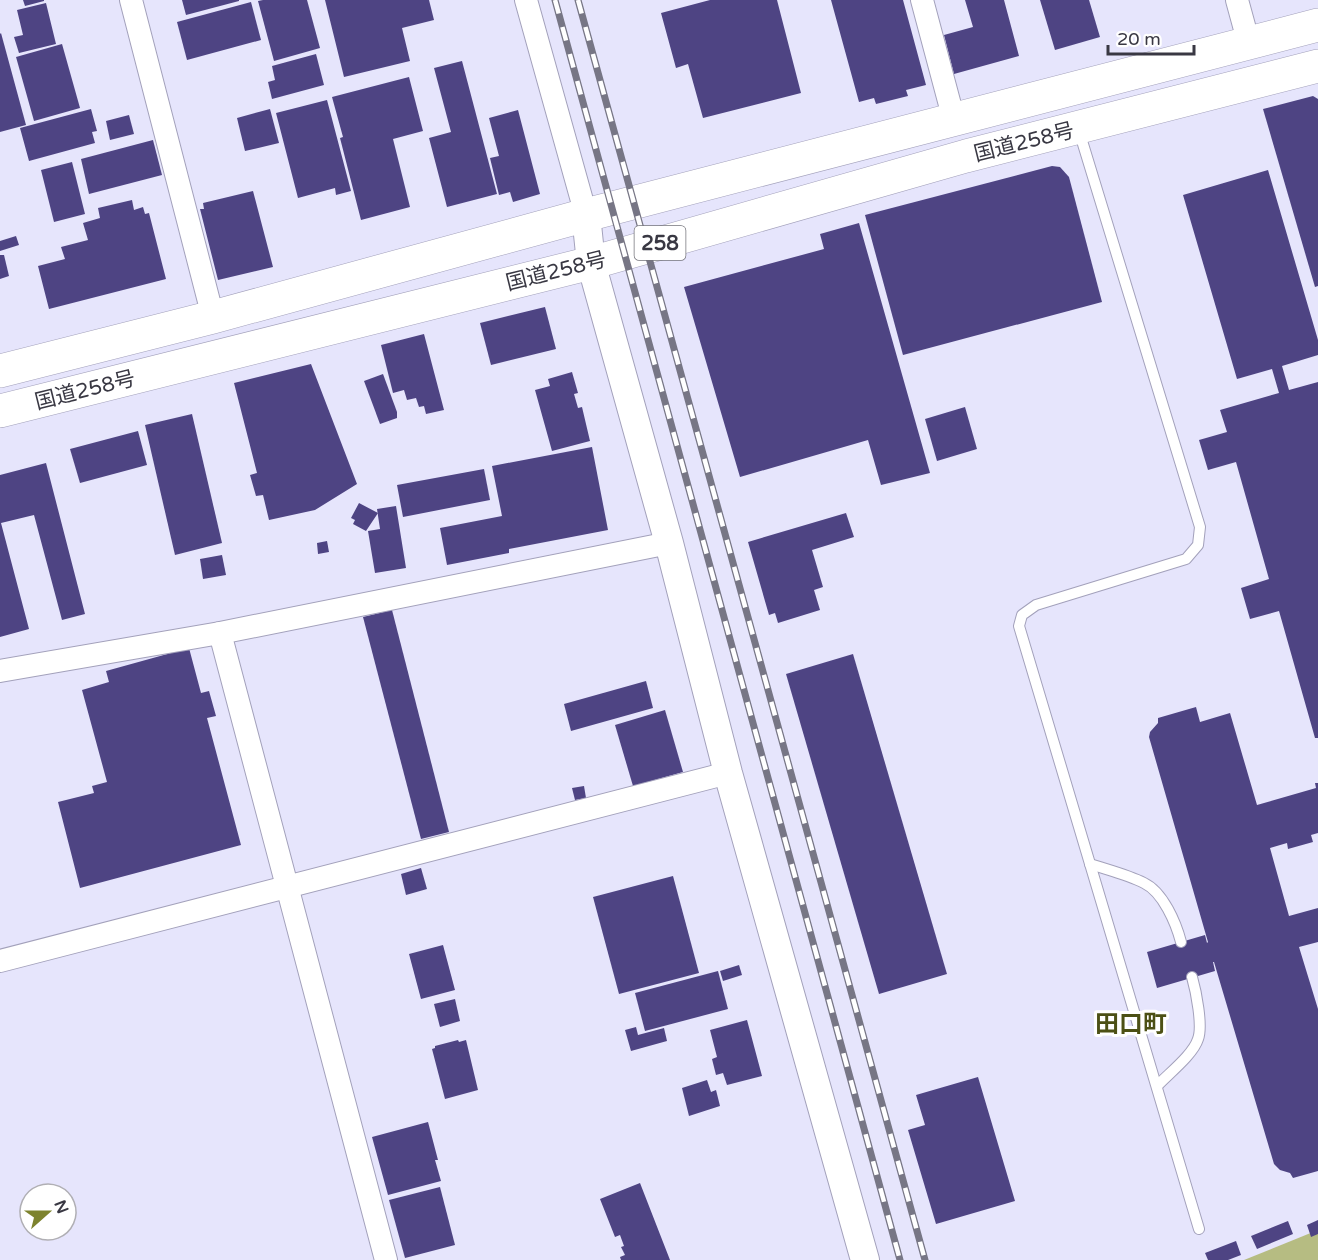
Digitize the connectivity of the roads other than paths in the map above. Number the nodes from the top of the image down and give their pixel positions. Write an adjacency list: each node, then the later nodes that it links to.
1 (131, 0): 12 (street)
2 (526, 0): 10 (street)
3 (922, 0): 8 (street)
4 (1237, 0): 6 (street)
5 (1318, 25): 6 (highway, 国道258号 / 258)
6 (1249, 44): 8 (highway, 国道258号 / 258)
7 (1318, 66): 9 (highway, 国道258号 / 258)
8 (954, 120): 10 (highway, 国道258号 / 258)
9 (1078, 128): 11 (highway, 国道258号 / 258); 19 (lane)
10 (586, 215): 11 (street); 12 (highway, 国道258号 / 258)
11 (591, 263): 14 (highway, 国道258号 / 258); 15 (street)
12 (213, 317): 13 (highway, 国道258号 / 258)
13 (0, 371)
14 (0, 411)
15 (669, 543): 16 (street); 18 (street)
16 (220, 633): 17 (street); 20 (street)
17 (0, 671)
18 (728, 773): 20 (street); 26 (street)
19 (1090, 864): 21 (lane); 24 (lane)
20 (288, 885): 22 (street); 27 (street)
21 (1182, 942)
22 (0, 961)
23 (1192, 977): 24 (lane)
24 (1156, 1086): 25 (lane)
25 (1199, 1229)
26 (862, 1259)
27 (386, 1260)

